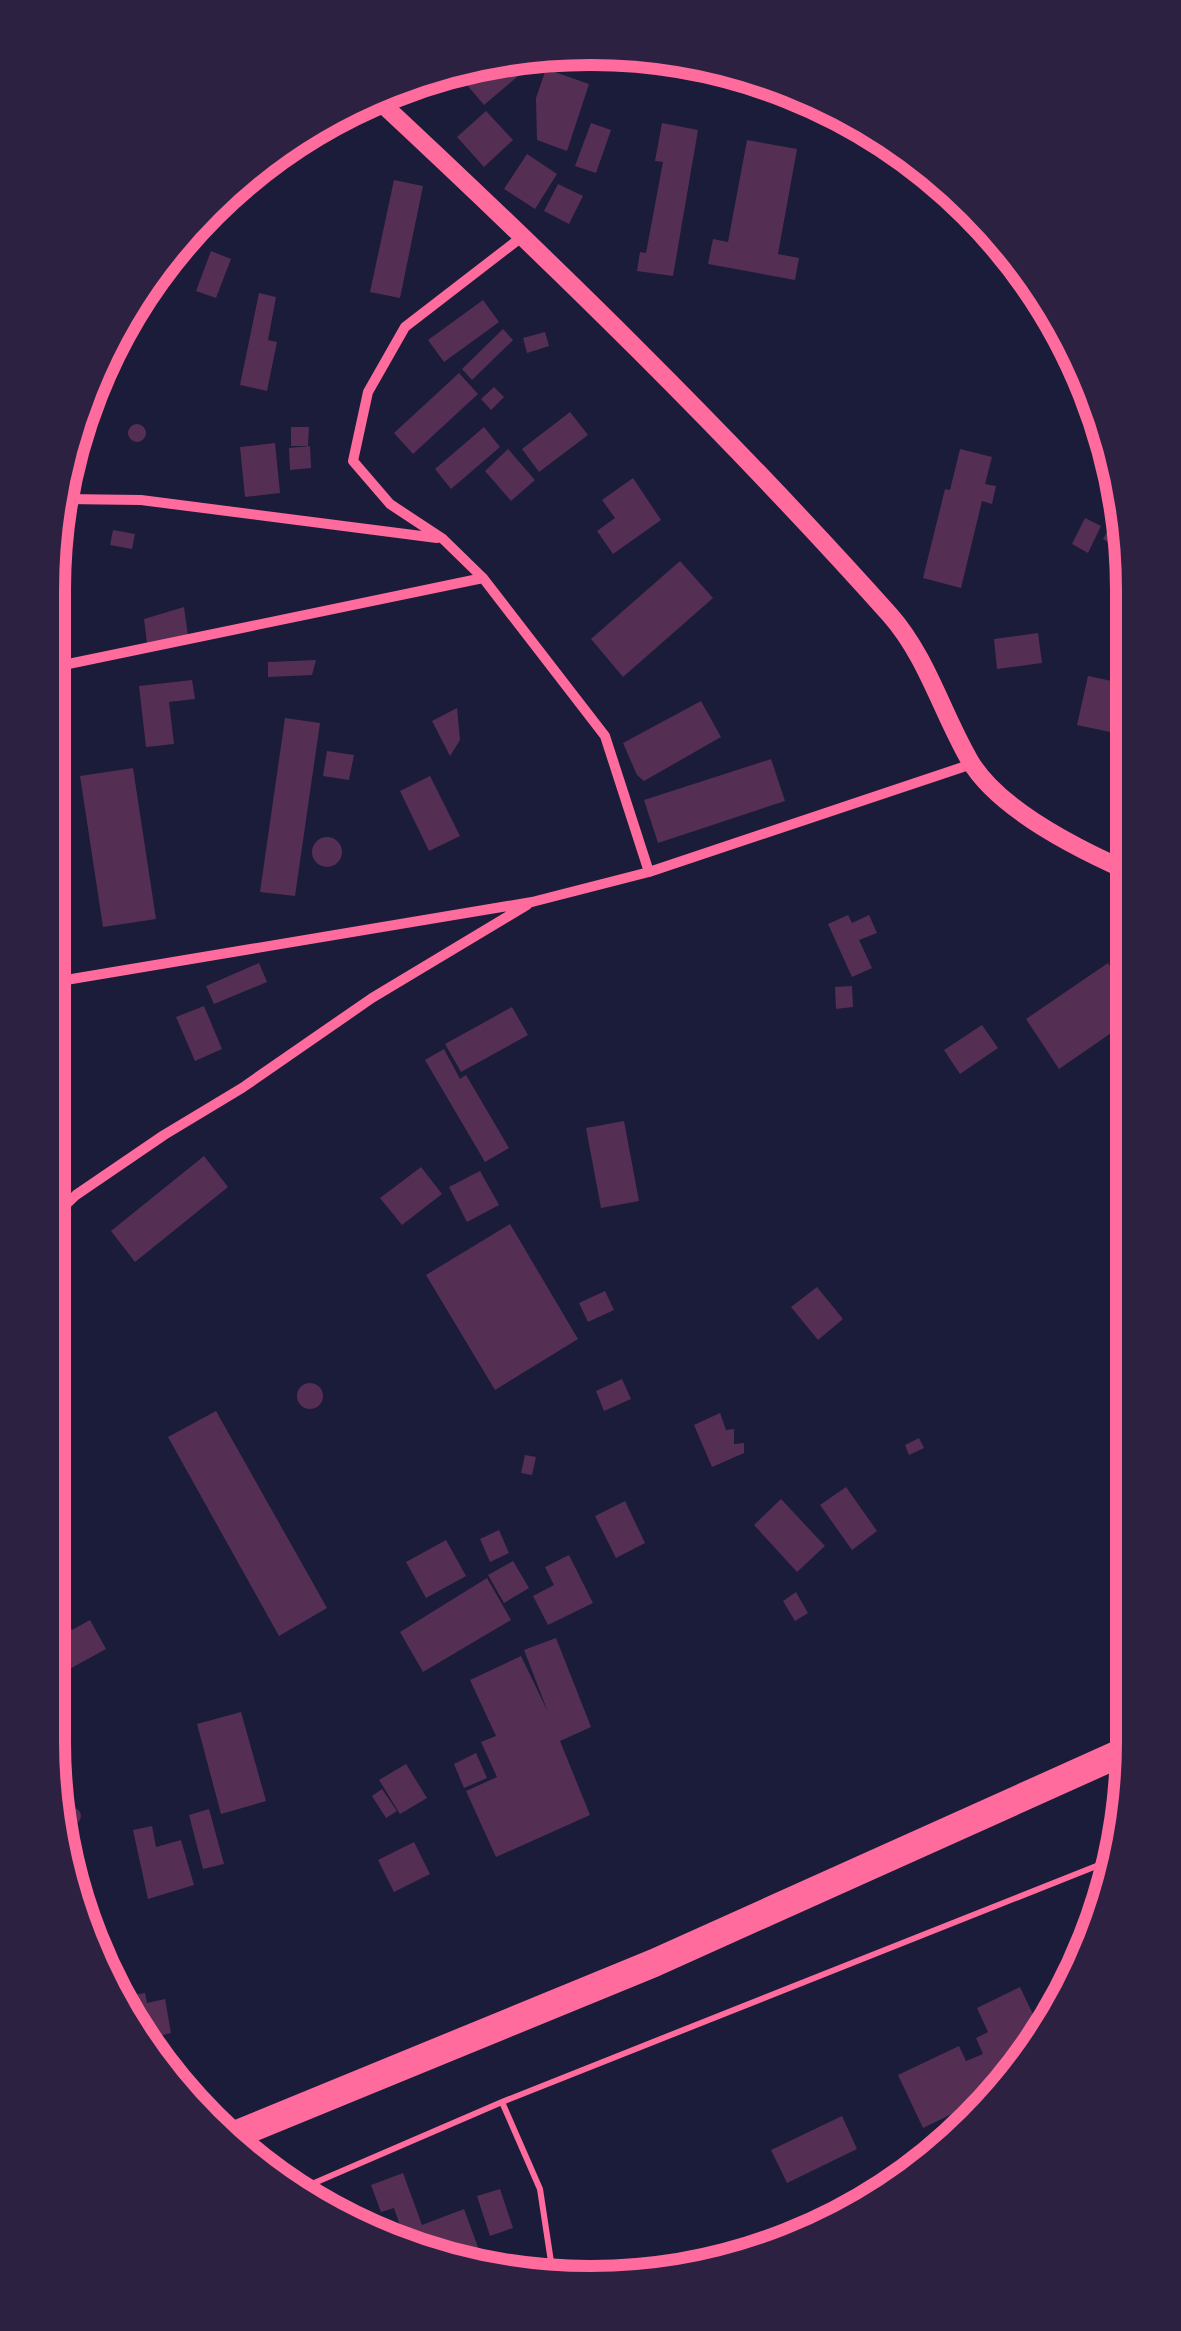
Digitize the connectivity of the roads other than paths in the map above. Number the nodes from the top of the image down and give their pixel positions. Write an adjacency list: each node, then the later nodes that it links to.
1 (385, 107): 2 (street)
2 (524, 236): 4 (street); 7 (street)
3 (73, 499): 4 (street)
4 (444, 539): 5 (street)
5 (483, 578): 6 (street); 9 (street)
6 (65, 664)
7 (972, 764): 8 (street); 9 (street)
8 (1116, 866)
9 (649, 872): 10 (street)
10 (532, 902): 11 (street); 12 (street)
11 (65, 981)
12 (65, 1206)
13 (1116, 1755): 14 (highway)
14 (241, 2133)

